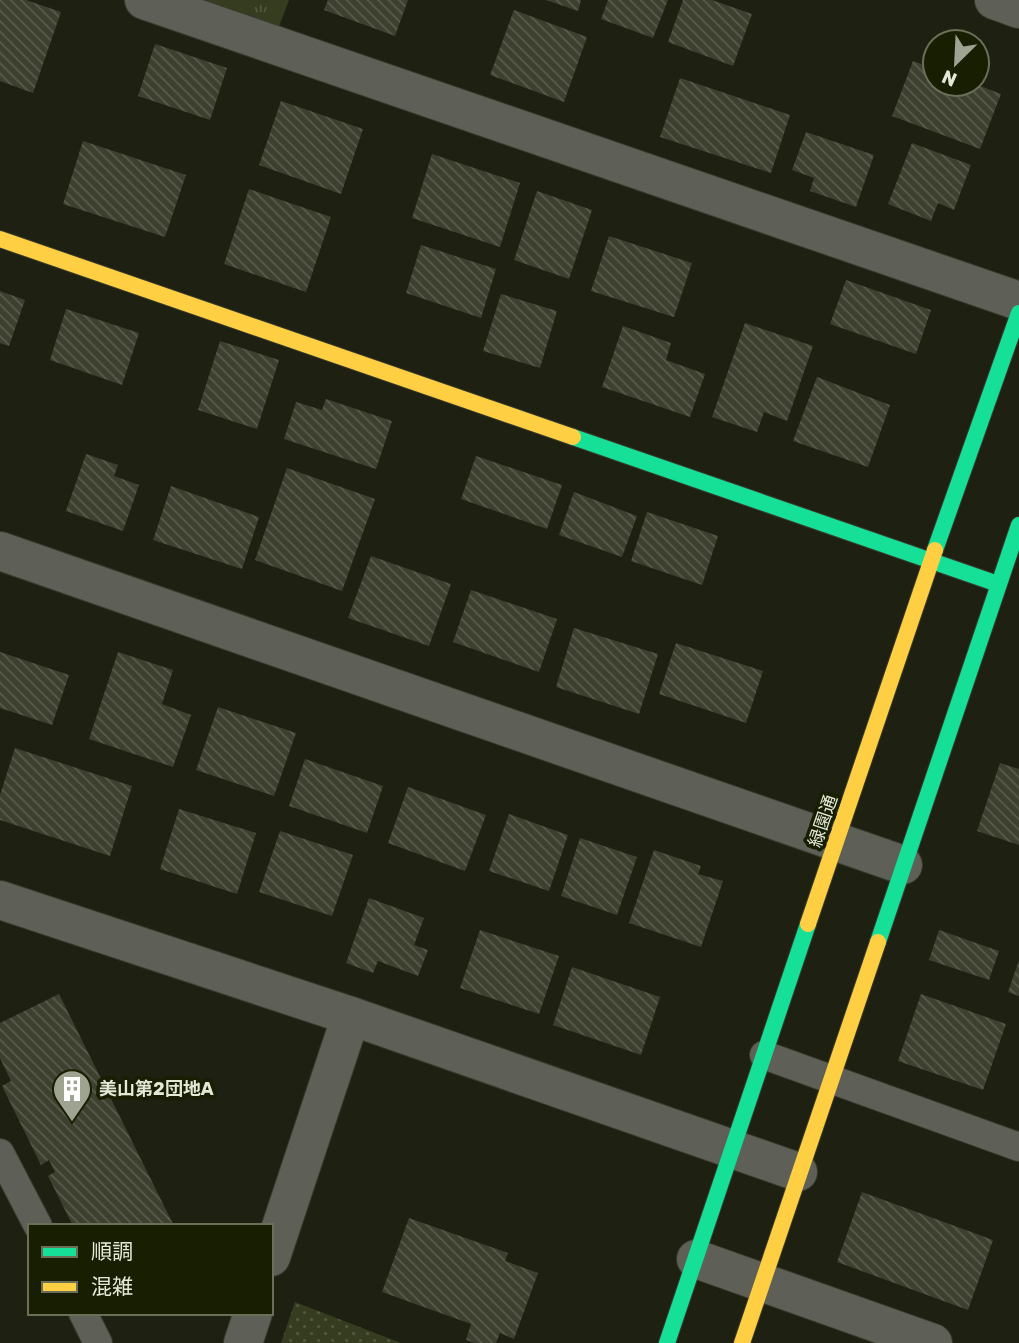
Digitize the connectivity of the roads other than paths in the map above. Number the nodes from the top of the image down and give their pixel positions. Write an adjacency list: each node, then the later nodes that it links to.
1 (144, 0): 5 (street)
2 (994, 0): 3 (street)
3 (1019, 9)
4 (0, 239): 9 (street)
5 (1019, 301)
6 (1019, 313): 9 (street, 緑園通)
7 (1019, 525): 10 (street)
8 (0, 551): 11 (street)
9 (932, 560): 10 (street); 11 (street, 緑園通)
10 (998, 584): 12 (street)
11 (836, 842): 12 (street); 15 (street, 緑園通)
12 (903, 865): 16 (street)
13 (0, 900): 14 (street)
14 (351, 1016): 18 (street); 22 (street)
15 (764, 1055): 16 (lane); 18 (street, 緑園通)
16 (831, 1080): 17 (lane); 20 (street)
17 (1019, 1147)
18 (731, 1148): 20 (street); 23 (street, 緑園通)
19 (0, 1153): 21 (lane)
20 (797, 1172): 24 (street)
21 (36, 1224)
22 (273, 1251)
23 (696, 1259): 24 (street); 29 (street, 緑園通)
24 (762, 1282): 30 (street); 31 (street)
25 (84, 1315): 27 (lane)
26 (252, 1315): 28 (street)
27 (98, 1343)
28 (243, 1343)
29 (667, 1343)
30 (742, 1343)
31 (933, 1343)

